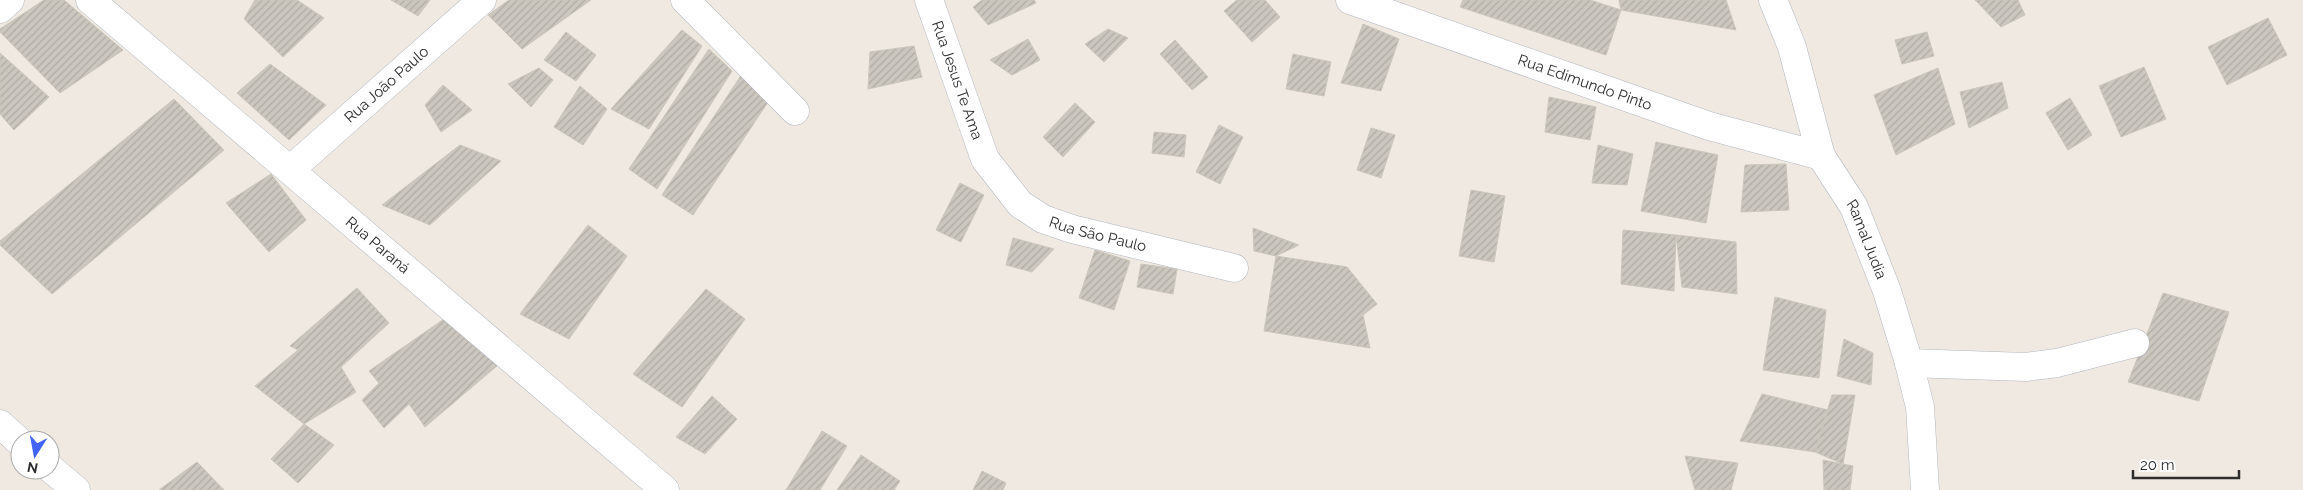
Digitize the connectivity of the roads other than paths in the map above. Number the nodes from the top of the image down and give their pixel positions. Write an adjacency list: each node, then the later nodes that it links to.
1 (10, 0): 8 (street)
2 (90, 0): 12 (street, Rua Paraná)
3 (482, 0): 12 (street, Rua João Paulo)
4 (685, 0): 9 (street)
5 (930, 0): 11 (street, Rua Jesus Te Ama)
6 (1350, 0): 10 (street, Rua Edimundo Pinto)
7 (1773, 0): 10 (street, Ramal Judia)
8 (0, 9)
9 (795, 111)
10 (1822, 156): 15 (street, Ramal Judia)
11 (985, 160): 13 (street, Rua São Paulo)
12 (290, 170): 20 (street, Rua Paraná)
13 (1234, 268)
14 (2134, 343): 15 (street)
15 (1909, 363): 21 (street, Ramal Judia)
16 (0, 424): 17 (street)
17 (10, 433)
18 (60, 476): 19 (street)
19 (76, 490)
20 (665, 490)
21 (1925, 490)

